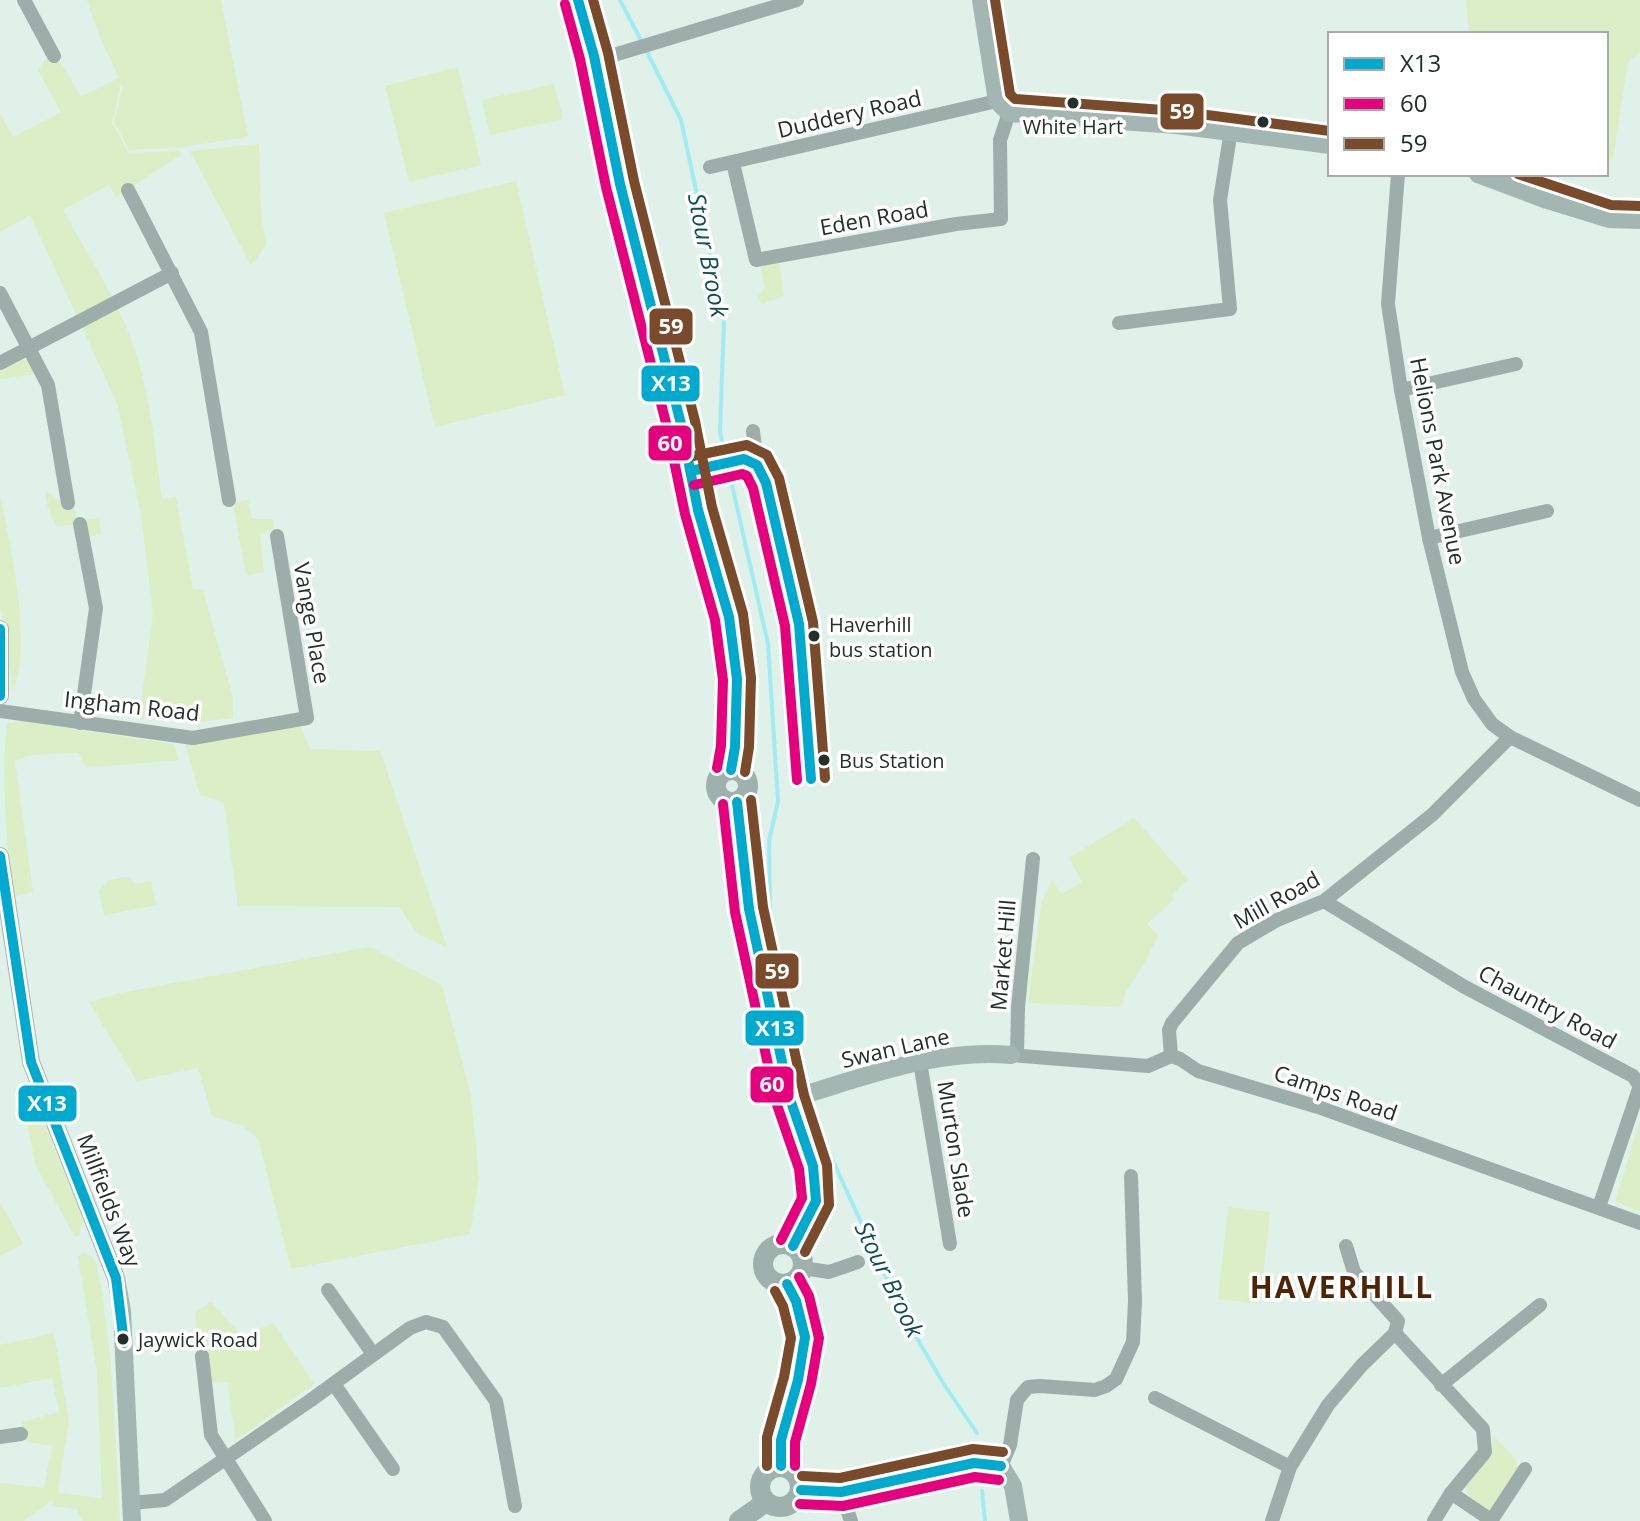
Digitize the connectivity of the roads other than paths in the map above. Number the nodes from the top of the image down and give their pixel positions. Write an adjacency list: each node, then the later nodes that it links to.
1 (24, 0): 5 (street)
2 (578, 0): 6 (main road)
3 (797, 0): 6 (street)
4 (981, 0): 7 (street)
5 (54, 56)
6 (594, 56): 24 (main road)
7 (1003, 107): 8 (street); 10 (street, Duddery Road); 10 (street, Eden Road)
8 (1231, 130): 9 (street); 18 (street)
9 (1328, 145)
10 (733, 163): 11 (street, Duddery Road)
11 (710, 167)
12 (1398, 176): 22 (street, Helions Park Avenue)
13 (1483, 176): 15 (street)
14 (128, 190): 16 (street)
15 (1640, 220)
16 (172, 273): 19 (street); 25 (street)
17 (0, 293): 19 (street)
18 (1119, 323)
19 (30, 348): 20 (street); 26 (street)
20 (0, 363)
21 (1516, 364): 22 (street)
22 (1401, 390): 30 (street, Helions Park Avenue)
23 (753, 431): 24 (street)
24 (700, 469): 44 (main road)
25 (229, 500)
26 (68, 503)
27 (1547, 511): 30 (street)
28 (80, 524): 35 (street)
29 (277, 536): 34 (street, Vange Place)
30 (1429, 538): 36 (street, Helions Park Avenue)
31 (0, 629): 32 (street)
32 (0, 696)
33 (0, 711): 35 (street, Ingham Road)
34 (307, 718): 35 (street, Ingham Road)
35 (80, 723)
36 (1510, 737): 37 (street, Helions Park Avenue); 40 (street, Mill Road)
37 (1640, 800)
38 (0, 856): 75 (street, Millfields Way)
39 (1033, 859): 41 (street, Market Hill)
40 (1324, 901): 42 (street, Mill Road); 46 (street, Chauntry Road)
41 (1014, 1055): 42 (street); 43 (street, Swan Lane)
42 (1171, 1056): 46 (street, Camps Road)
43 (920, 1062): 44 (street, Swan Lane); 48 (street, Murton Slade)
44 (792, 1098): 49 (main road)
45 (1131, 1176): 66 (street)
46 (1599, 1207): 47 (street, Camps Road)
47 (1640, 1223)
48 (950, 1244)
49 (793, 1246): 52 (main road); 53 (main road)
50 (1346, 1246): 56 (street)
51 (858, 1262): 52 (street)
52 (803, 1268): 53 (main road)
53 (787, 1284): 65 (main road)
54 (328, 1290): 57 (street)
55 (1540, 1305): 60 (street)
56 (1395, 1333): 60 (street); 67 (street)
57 (373, 1354): 59 (street); 74 (street)
58 (202, 1356): 64 (street)
59 (334, 1384): 64 (street); 68 (street)
60 (1441, 1385): 72 (street)
61 (1155, 1398): 67 (street)
62 (21, 1434): 63 (street)
63 (0, 1437)
64 (225, 1459): 75 (street); 76 (street)
65 (781, 1466): 70 (main road); 73 (main road)
66 (1001, 1466): 71 (street); 79 (street)
67 (1290, 1467): 80 (street)
68 (393, 1469)
69 (1525, 1469): 82 (street)
70 (801, 1490): 71 (street); 73 (main road)
71 (841, 1492): 78 (street)
72 (1451, 1493): 81 (street); 82 (street)
73 (766, 1502): 77 (main road)
74 (515, 1506)
75 (132, 1512)
76 (265, 1521)
77 (739, 1521)
78 (851, 1521)
79 (1019, 1521)
80 (1272, 1521)
81 (1434, 1521)
82 (1491, 1521)

